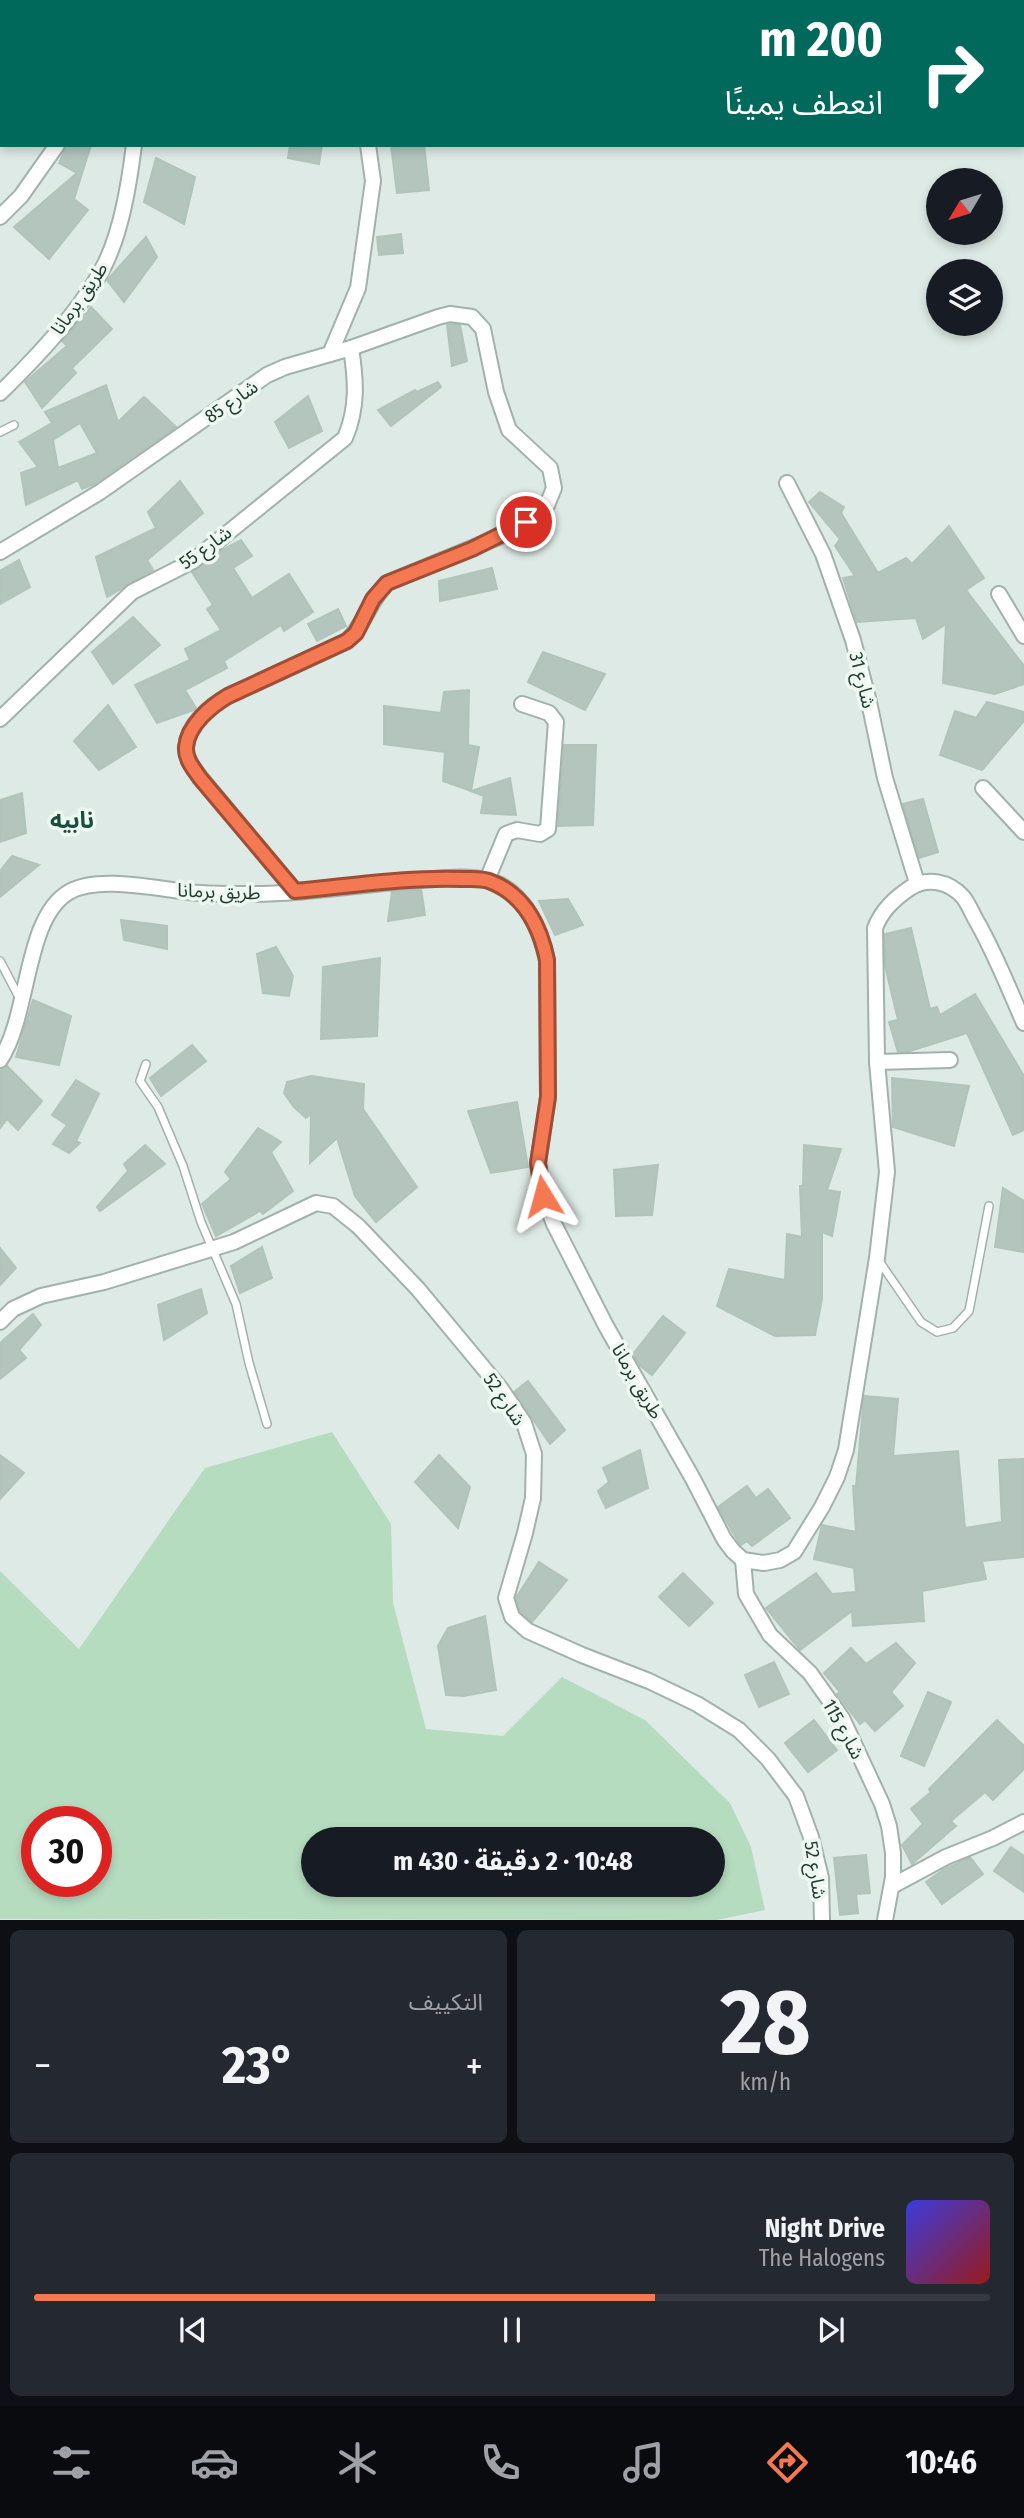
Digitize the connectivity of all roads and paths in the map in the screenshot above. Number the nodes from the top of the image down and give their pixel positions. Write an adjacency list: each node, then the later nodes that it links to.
1 (57, 147): 4 (street)
2 (134, 147): 7 (street, طريق برمانا)
3 (368, 147): 6 (street)
4 (0, 217)
5 (351, 348): 6 (street, شارع 85); 15 (street, شارع 55); 20 (street, شارع 85)
6 (330, 354): 11 (street, شارع 85)
7 (0, 393)
8 (14, 425): 9 (lane)
9 (0, 432)
10 (787, 483): 19 (street, شارع 31)
11 (0, 552)
12 (999, 594): 13 (street)
13 (1024, 636)
14 (522, 704): 18 (street)
15 (3, 715)
16 (983, 788): 17 (street)
17 (1024, 832)
18 (487, 880): 20 (street, طريق برمانا); 33 (street, طريق برمانا)
19 (917, 883): 23 (street); 26 (street)
20 (295, 891): 22 (street, طريق برمانا)
21 (0, 961): 22 (lane)
22 (23, 1005): 24 (street, طريق برمانا)
23 (1024, 1023)
24 (0, 1060)
25 (950, 1060): 26 (street)
26 (877, 1062): 30 (street)
27 (146, 1064): 29 (lane)
28 (989, 1206): 30 (lane)
29 (212, 1248): 31 (street, شارع 52); 32 (lane); 36 (street, شارع 52)
30 (877, 1258): 33 (street)
31 (0, 1322)
32 (267, 1424)
33 (743, 1560): 35 (street, شارع 115)
34 (1024, 1822): 35 (street)
35 (892, 1886): 37 (street, شارع 115)
36 (822, 1920)
37 (885, 1920)

